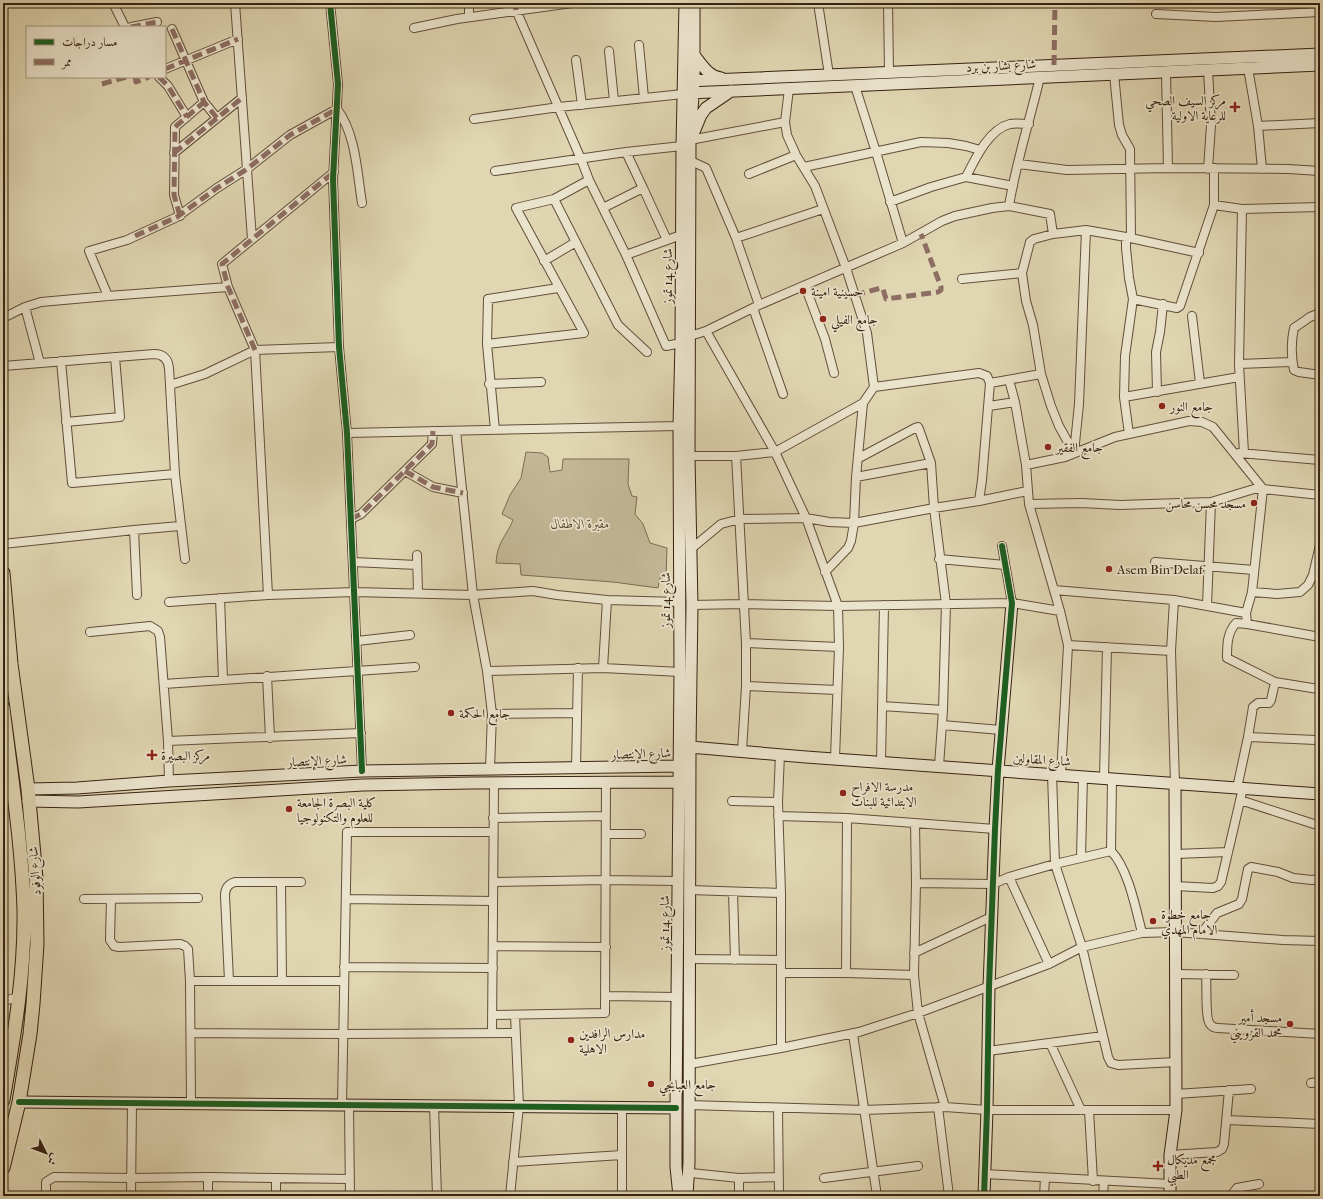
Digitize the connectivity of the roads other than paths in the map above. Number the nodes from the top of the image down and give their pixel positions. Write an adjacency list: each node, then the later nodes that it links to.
1 (113, 3): 16 (street)
2 (235, 3): 20 (street)
3 (330, 3): 49 (street)
4 (469, 3): 14 (street)
5 (572, 3): 10 (street)
6 (685, 3): 38 (main road, شارع 14 تموز)
7 (694, 3): 24 (main road, شارع 14 تموز)
8 (818, 3): 34 (street)
9 (888, 3): 31 (street)
10 (550, 4): 11 (street)
11 (515, 6): 14 (street); 48 (street)
12 (1320, 12): 13 (street)
13 (1156, 14)
14 (469, 17): 18 (street)
15 (157, 22): 17 (street)
16 (124, 26)
17 (137, 26)
18 (414, 28)
19 (172, 29): 25 (street)
20 (238, 39): 25 (street); 43 (street)
21 (639, 45): 44 (street)
22 (609, 51): 45 (street)
23 (1320, 54): 31 (main road, شارع بشار بن برد)
24 (694, 55): 37 (main road); 38 (main road, شارع 14 تموز)
25 (185, 60): 29 (street); 46 (street)
26 (576, 60): 47 (street)
27 (1320, 65): 28 (main road, شارع بشار بن برد)
28 (1248, 68): 30 (main road, شارع بشار بن برد); 56 (street)
29 (166, 69)
30 (1208, 70): 32 (main road, شارع بشار بن برد); 70 (street)
31 (889, 72): 34 (main road, شارع بشار بن برد)
32 (1166, 72): 33 (main road, شارع بشار بن برد); 68 (street)
33 (1114, 74): 35 (main road, شارع بشار بن برد); 67 (street)
34 (829, 75): 37 (main road, شارع بشار بن برد)
35 (1040, 77): 39 (main road, شارع بشار بن برد); 55 (street)
36 (160, 78): 50 (street)
37 (726, 79): 38 (main road, شارع بشار بن برد)
38 (689, 81): 42 (main road, شارع 14 تموز)
39 (855, 86): 40 (main road, شارع بشار بن برد); 60 (street)
40 (789, 89): 41 (main road, شارع بشار بن برد); 53 (street)
41 (731, 91): 42 (main road, شارع بشار بن برد); 57 (main road)
42 (688, 93): 44 (street); 57 (main road, شارع 14 تموز)
43 (242, 98): 51 (street); 69 (street)
44 (644, 98): 45 (street)
45 (614, 101): 47 (street)
46 (204, 102): 50 (street); 51 (street)
47 (582, 105): 48 (street)
48 (559, 107): 52 (street); 63 (street)
49 (337, 109): 69 (street); 74 (street); 82 (street)
50 (187, 117): 61 (street)
51 (217, 118): 61 (street)
52 (474, 118)
53 (785, 122): 57 (street); 62 (street)
54 (1320, 123): 56 (street)
55 (1029, 124): 58 (street); 65 (street)
56 (1258, 126): 71 (street)
57 (686, 143): 59 (street); 64 (main road, شارع 14 تموز); 92 (main road, شارع 14 تموز)
58 (980, 150): 60 (street); 76 (street)
59 (626, 152): 63 (street); 79 (street)
60 (876, 152): 66 (street); 81 (street)
61 (174, 153): 89 (street)
62 (796, 155): 66 (street); 75 (street)
63 (581, 158): 72 (street); 77 (street)
64 (691, 161): 95 (street); 117 (main road, شارع 14 تموز)
65 (1019, 164): 67 (street); 78 (street)
66 (804, 167): 87 (street)
67 (1131, 168): 68 (street); 93 (street)
68 (1168, 168): 70 (street)
69 (247, 169): 89 (street); 94 (street)
70 (1211, 169): 71 (street); 83 (street)
71 (1262, 169): 73 (street)
72 (495, 171)
73 (1320, 171)
74 (334, 172): 94 (street); 120 (street)
75 (749, 174)
76 (966, 177): 78 (street); 81 (street)
77 (589, 180): 80 (street); 86 (street)
78 (1012, 186): 84 (street)
79 (643, 188): 86 (street); 96 (street)
80 (554, 199): 97 (street); 101 (street)
81 (890, 202): 98 (street)
82 (362, 203)
83 (1214, 205): 88 (street); 99 (street)
84 (1009, 206): 91 (street); 98 (street)
85 (1320, 207): 88 (street)
86 (603, 208): 100 (street)
87 (823, 208): 95 (street); 102 (street)
88 (1242, 209): 127 (street)
89 (180, 216): 108 (street)
90 (1086, 230): 91 (street); 93 (street); 154 (street)
91 (1053, 234): 103 (street)
92 (681, 235): 96 (street); 118 (main road, شارع 14 تموز)
93 (1128, 237): 99 (street); 109 (street)
94 (252, 238): 106 (street)
95 (736, 238): 112 (street)
96 (667, 240): 100 (street)
97 (576, 242): 101 (street); 122 (street)
98 (903, 243): 102 (street)
99 (1199, 253): 110 (street)
100 (626, 256): 118 (street)
101 (544, 261): 107 (street)
102 (846, 268): 105 (street); 139 (street)
103 (1022, 272): 104 (street); 130 (street)
104 (962, 279)
105 (805, 286): 112 (street); 129 (street)
106 (228, 287): 108 (street); 121 (street)
107 (558, 288): 119 (street); 119 (street)
108 (108, 296): 111 (street)
109 (1133, 299): 110 (street); 142 (street)
110 (1163, 304): 140 (street)
111 (26, 307): 115 (street); 126 (street)
112 (756, 307): 116 (street); 141 (street)
113 (1320, 314): 125 (street)
114 (1192, 316): 136 (street)
115 (3, 318)
116 (706, 331): 117 (street); 153 (street)
117 (690, 336): 157 (main road, شارع 14 تموز)
118 (681, 343): 147 (main road, شارع 14 تموز)
119 (487, 344): 138 (street)
120 (339, 347): 121 (street); 151 (street)
121 (255, 350): 137 (street); 200 (street)
122 (647, 352)
123 (116, 357): 124 (street); 137 (street); 146 (street)
124 (60, 361): 126 (street); 146 (street)
125 (1292, 362): 127 (street); 131 (street)
126 (40, 363): 128 (street)
127 (1239, 364): 132 (street)
128 (3, 366)
129 (834, 373)
130 (1041, 374): 133 (street); 154 (street)
131 (1320, 375)
132 (1239, 377): 136 (street); 156 (street)
133 (1009, 380): 135 (street); 144 (street)
134 (541, 382): 138 (street)
135 (990, 383): 139 (street); 145 (street)
136 (1200, 383): 140 (street)
137 (170, 384): 164 (street)
138 (490, 384): 148 (street)
139 (874, 387): 143 (street)
140 (1157, 392): 142 (street)
141 (783, 394)
142 (1124, 397): 152 (street)
143 (863, 402): 153 (street); 159 (street)
144 (1015, 402): 145 (street); 162 (street)
145 (989, 406): 170 (street)
146 (66, 422): 164 (street)
147 (679, 426): 148 (street); 206 (main road, شارع 14 تموز)
148 (495, 430): 150 (street)
149 (433, 431): 150 (street); 151 (street); 163 (street)
150 (456, 431): 168 (street)
151 (347, 433): 175 (street)
152 (1129, 434): 154 (street); 155 (street)
153 (775, 452): 158 (street); 174 (street)
154 (1074, 453): 162 (street)
155 (1233, 453): 156 (street); 166 (street)
156 (1244, 453): 160 (street)
157 (690, 456): 158 (street); 183 (main road, شارع 14 تموز)
158 (736, 456): 176 (street)
159 (859, 458): 161 (street); 165 (street)
160 (1320, 460)
161 (931, 463): 165 (street); 173 (street)
162 (1026, 465): 167 (street)
163 (405, 471): 168 (street); 175 (street)
164 (175, 474): 178 (street)
165 (856, 477): 177 (street)
166 (1262, 489): 169 (street); 171 (street); 192 (street)
167 (1027, 491): 170 (street); 172 (street)
168 (463, 493): 201 (street)
169 (1320, 495)
170 (978, 501): 173 (street)
171 (1212, 502): 172 (street); 191 (street)
172 (1029, 504): 195 (street)
173 (934, 508): 177 (street); 186 (street)
174 (806, 518): 176 (street); 177 (street); 194 (street)
175 (351, 519): 187 (street)
176 (740, 519): 183 (street); 208 (street)
177 (854, 523): 194 (street)
178 (180, 526): 179 (street); 185 (street)
179 (134, 530): 180 (street); 199 (street)
180 (3, 544)
181 (1320, 545): 197 (street)
182 (1002, 546): 189 (street)
183 (691, 549): 210 (main road, شارع 14 تموز)
184 (417, 555): 190 (street)
185 (185, 559)
186 (940, 560): 189 (street); 209 (street)
187 (353, 562): 190 (street); 196 (street)
188 (1155, 562): 191 (street)
189 (1005, 564): 207 (street)
190 (417, 565): 198 (street)
191 (1209, 566): 192 (street); 213 (street)
192 (1254, 570): 197 (street)
193 (3, 572): 275 (main road, شارع الوفود)
194 (825, 572): 212 (street)
195 (1054, 590): 204 (street); 214 (street)
196 (354, 592): 198 (street); 200 (street); 220 (street)
197 (1252, 592): 215 (street)
198 (418, 594): 201 (street)
199 (137, 595)
200 (268, 595): 202 (street)
201 (473, 595): 203 (street); 230 (street)
202 (220, 598): 205 (street); 233 (street)
203 (607, 600): 206 (street); 228 (street)
204 (1174, 600): 213 (street); 225 (street)
205 (169, 602)
206 (679, 602): 231 (main road, شارع 14 تموز)
207 (1012, 603): 209 (street); 214 (street); 245 (main road)
208 (743, 604): 210 (street); 212 (street); 221 (street)
209 (946, 604): 211 (street); 241 (street)
210 (692, 605): 251 (main road, شارع 14 تموز)
211 (884, 605): 212 (street); 239 (street)
212 (838, 606): 223 (street)
213 (1207, 606): 215 (street)
214 (1060, 611): 222 (street)
215 (1246, 613): 216 (street)
216 (1247, 624): 219 (street); 234 (street)
217 (90, 632): 235 (street)
218 (410, 635): 220 (street)
219 (1320, 637)
220 (357, 641): 229 (street)
221 (746, 643): 223 (street); 236 (street)
222 (1068, 645): 224 (street); 263 (street)
223 (839, 647): 237 (street)
224 (1107, 647): 225 (street); 265 (street)
225 (1171, 651): 271 (street)
226 (415, 667): 229 (street)
227 (578, 668): 228 (street); 230 (street); 242 (street)
228 (603, 668): 231 (street)
229 (358, 671): 232 (street); 246 (street)
230 (487, 671): 243 (street)
231 (680, 672): 256 (main road, شارع 14 تموز)
232 (267, 676): 233 (street); 249 (street)
233 (223, 680): 235 (street)
234 (1275, 682): 238 (street); 247 (street)
235 (164, 684): 250 (street)
236 (746, 686): 237 (street); 252 (street)
237 (837, 690): 254 (street)
238 (1320, 691)
239 (882, 706): 241 (street); 255 (street)
240 (3, 708): 340 (main road, شارع الوفود)
241 (943, 710): 244 (street)
242 (577, 713): 243 (street); 260 (street)
243 (492, 714): 259 (street)
244 (942, 725): 245 (street); 257 (street)
245 (1001, 730): 261 (main road)
246 (361, 733): 249 (street); 262 (street)
247 (1248, 737): 248 (street); 273 (street)
248 (1320, 737)
249 (270, 738): 250 (street)
250 (168, 741): 266 (street)
251 (690, 747): 252 (main road, شارع المقاولين); 305 (main road, شارع 14 تموز)
252 (742, 751): 253 (main road, شارع المقاولين)
253 (780, 754): 254 (main road, شارع المقاولين); 279 (street)
254 (835, 758): 255 (main road, شارع المقاولين)
255 (881, 762): 257 (main road, شارع المقاولين)
256 (679, 766): 258 (main road, شارع الإنتصار); 268 (main road, شارع 14 تموز)
257 (939, 766): 261 (main road, شارع المقاولين)
258 (636, 767): 260 (main road, شارع الإنتصار); 267 (main road)
259 (490, 768): 260 (main road, شارع الإنتصار); 262 (main road, شارع الإنتصار)
260 (576, 768)
261 (998, 770): 263 (main road, شارع المقاولين); 286 (main road)
262 (362, 771): 266 (main road, شارع الإنتصار)
263 (1057, 774): 264 (main road, شارع المقاولين); 294 (street)
264 (1083, 776): 265 (main road, شارع المقاولين); 293 (street)
265 (1108, 778): 271 (main road, شارع المقاولين); 290 (street)
266 (169, 781): 272 (main road, شارع الإنتصار)
267 (636, 782): 268 (main road); 270 (main road)
268 (679, 782): 298 (main road, شارع 14 تموز)
269 (494, 783): 270 (main road); 278 (main road); 282 (street)
270 (606, 783): 280 (street)
271 (1175, 783): 273 (main road, شارع المقاولين); 292 (main road)
272 (77, 788): 275 (main road, شارع الإنتصار); 278 (main road)
273 (1240, 788): 274 (main road, شارع المقاولين); 276 (street)
274 (1320, 794)
275 (28, 795): 278 (main road); 364 (main road, شارع الوفود)
276 (1240, 800): 285 (street); 291 (street)
277 (732, 801): 279 (street)
278 (78, 802)
279 (778, 802): 281 (street)
280 (606, 816): 282 (street); 288 (street)
281 (778, 816): 283 (street); 307 (street)
282 (493, 818): 287 (street)
283 (847, 818): 284 (street); 328 (street)
284 (915, 823): 286 (street); 302 (street)
285 (1320, 826)
286 (995, 829): 303 (main road)
287 (493, 832): 301 (street); 311 (street)
288 (606, 834): 289 (street); 297 (street)
289 (641, 834)
290 (1111, 851): 293 (street); 315 (street)
291 (1228, 852): 292 (street); 304 (street)
292 (1175, 854): 304 (main road)
293 (1080, 858): 294 (street)
294 (1055, 864): 295 (street); 320 (street)
295 (1009, 877): 303 (street); 325 (street)
296 (1320, 879): 316 (street)
297 (605, 880): 298 (street); 301 (street); 319 (street)
298 (678, 880): 341 (main road, شارع 14 تموز)
299 (281, 882): 300 (street); 335 (street); 336 (street)
300 (301, 882)
301 (493, 882): 312 (street)
302 (916, 883): 303 (street); 321 (street)
303 (993, 884): 313 (main road)
304 (1175, 886): 314 (main road)
305 (690, 890): 306 (street); 322 (main road, شارع 14 تموز)
306 (733, 892): 307 (street); 323 (street)
307 (781, 893): 324 (street)
308 (198, 898): 310 (street)
309 (84, 899): 310 (street)
310 (111, 899): 334 (street)
311 (346, 899): 312 (street); 326 (street)
312 (493, 901): 318 (street)
313 (991, 917): 321 (street); 338 (main road)
314 (1176, 932): 315 (street); 316 (street); 330 (main road)
315 (1142, 933): 320 (street)
316 (1201, 934): 317 (street)
317 (1320, 941)
318 (493, 946): 319 (street); 327 (street)
319 (606, 947): 339 (street)
320 (1082, 948): 325 (street); 352 (street)
321 (914, 953): 332 (street)
322 (690, 959): 323 (street); 357 (main road, شارع 14 تموز)
323 (735, 960): 324 (street)
324 (781, 960): 329 (street)
325 (1049, 964): 338 (street)
326 (344, 967): 327 (street); 337 (street)
327 (493, 968): 344 (street)
328 (846, 973): 329 (street); 332 (street)
329 (781, 974): 354 (street)
330 (1176, 974): 331 (street); 356 (main road)
331 (1206, 974): 333 (street); 351 (street)
332 (914, 975): 343 (street)
333 (1234, 975)
334 (190, 981): 335 (street); 346 (street)
335 (228, 981): 336 (street)
336 (282, 981): 337 (street)
337 (344, 981): 349 (street)
338 (989, 987): 343 (street); 355 (main road)
339 (606, 996): 341 (street); 345 (street)
340 (19, 997): 342 (street); 363 (main road, شارع الوفود)
341 (677, 997): 373 (main road, شارع 14 تموز)
342 (3, 1001)
343 (918, 1013): 350 (street); 372 (street)
344 (492, 1015): 345 (street); 347 (street)
345 (515, 1015): 348 (street)
346 (191, 1033): 349 (street); 366 (street)
347 (492, 1033): 348 (street); 349 (street)
348 (515, 1033): 370 (street)
349 (343, 1034): 367 (street)
350 (853, 1034): 354 (street); 375 (street)
351 (1320, 1034)
352 (1103, 1036): 353 (street); 356 (street)
353 (1050, 1042): 355 (street); 377 (street)
354 (781, 1048): 357 (street)
355 (988, 1050): 376 (main road)
356 (1176, 1062): 362 (main road)
357 (690, 1064): 368 (main road, شارع 14 تموز)
358 (1320, 1082): 359 (street)
359 (1310, 1083)
360 (1251, 1089): 361 (street)
361 (1229, 1090): 362 (street); 379 (street)
362 (1176, 1094): 378 (main road)
363 (3, 1100)
364 (19, 1102): 365 (main road); 386 (main road, شارع الوفود)
365 (132, 1103): 366 (main road); 392 (street)
366 (191, 1103): 367 (main road)
367 (346, 1105): 369 (main road); 397 (street)
368 (689, 1105): 374 (street); 387 (main road, شارع 14 تموز)
369 (434, 1106): 370 (main road); 407 (street)
370 (519, 1106): 371 (main road); 383 (street)
371 (622, 1107): 373 (main road); 381 (street)
372 (942, 1107): 375 (street); 376 (street); 417 (street)
373 (676, 1108): 385 (main road, شارع 14 تموز)
374 (778, 1108): 375 (street); 391 (street)
375 (864, 1110): 388 (street)
376 (987, 1110): 377 (street); 389 (main road)
377 (1085, 1110): 378 (street); 398 (street)
378 (1176, 1110): 382 (main road)
379 (1227, 1120): 380 (street); 382 (street)
380 (1320, 1124)
381 (622, 1155): 383 (street); 409 (street)
382 (1170, 1155): 400 (main road)
383 (513, 1162): 408 (street)
384 (918, 1166): 388 (street)
385 (676, 1167): 410 (main road); 411 (main road, شارع 14 تموز)
386 (3, 1168)
387 (690, 1168): 394 (street); 412 (main road, شارع 14 تموز); 413 (main road)
388 (873, 1172): 395 (street); 416 (street)
389 (984, 1174): 396 (street); 418 (main road)
390 (208, 1177): 392 (street); 393 (street); 404 (street)
391 (779, 1177): 394 (street); 415 (street)
392 (131, 1178): 402 (street); 403 (street)
393 (276, 1178): 397 (street); 405 (street)
394 (739, 1178): 414 (street)
395 (824, 1178)
396 (1045, 1178): 398 (street); 419 (street)
397 (350, 1179): 406 (street)
398 (1093, 1181): 399 (street)
399 (1104, 1181): 400 (street); 420 (street)
400 (1170, 1184): 421 (main road)
401 (1259, 1184): 422 (street)
402 (46, 1196)
403 (131, 1196)
404 (208, 1196)
405 (276, 1196)
406 (350, 1196)
407 (437, 1196)
408 (510, 1196)
409 (622, 1196)
410 (676, 1196)
411 (680, 1196)
412 (687, 1196)
413 (692, 1196)
414 (739, 1196)
415 (779, 1196)
416 (877, 1196)
417 (949, 1196)
418 (984, 1196)
419 (1044, 1196)
420 (1103, 1196)
421 (1170, 1196)
422 (1234, 1196)

